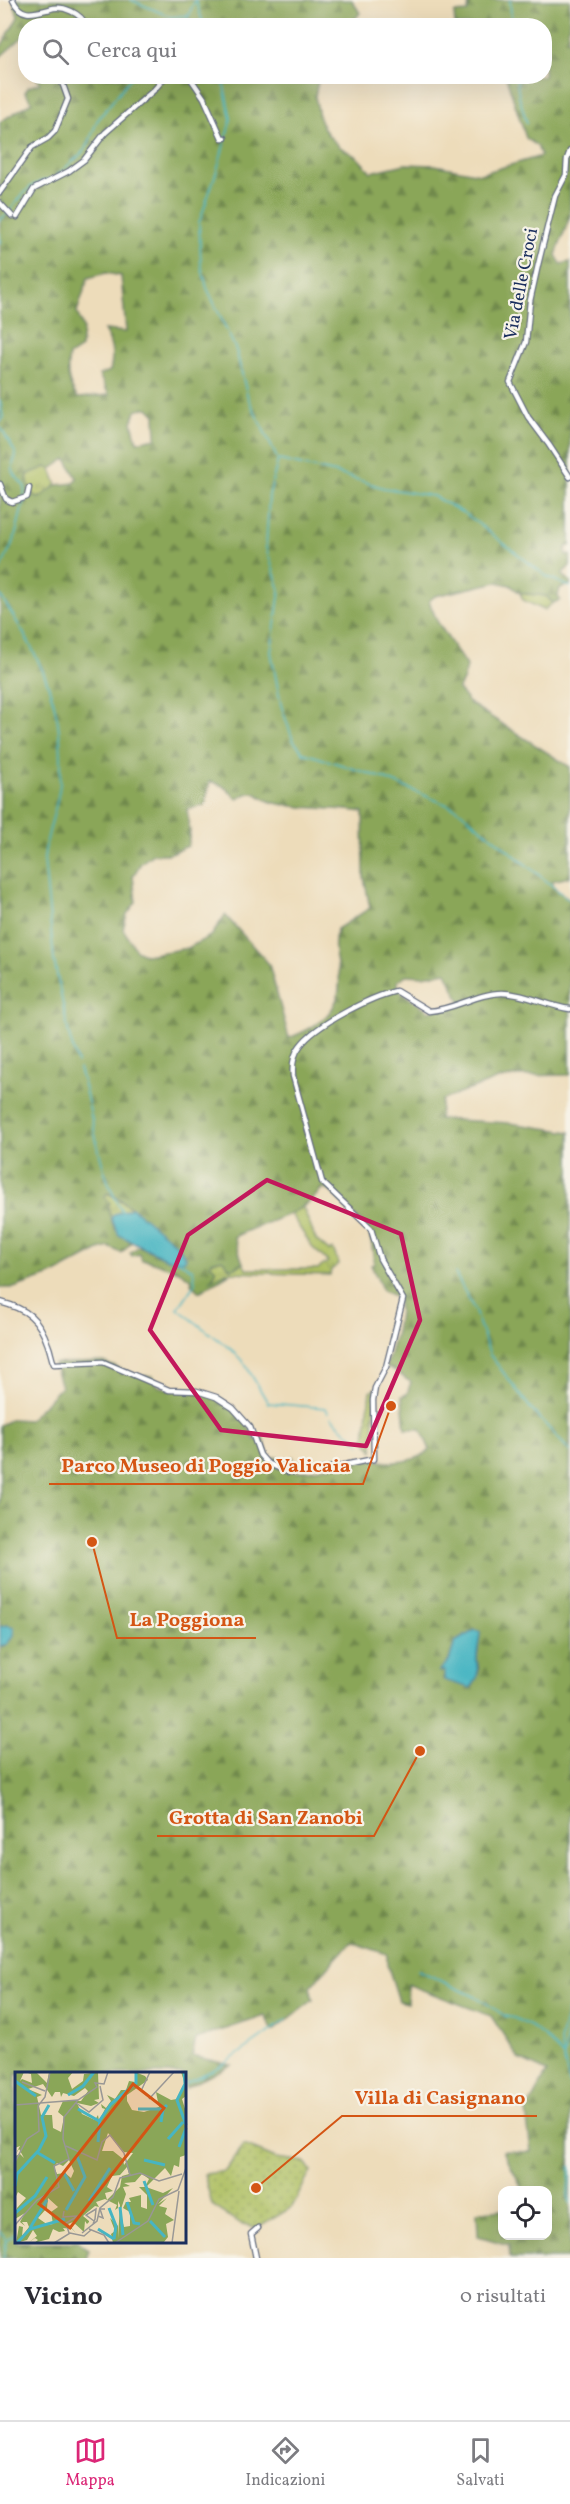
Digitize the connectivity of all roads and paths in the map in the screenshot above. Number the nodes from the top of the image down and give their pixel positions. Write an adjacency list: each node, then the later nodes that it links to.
1 (14, 0): 2 (street)
2 (82, 18)
3 (63, 84): 8 (street)
4 (159, 84): 9 (street)
5 (194, 84): 6 (street)
6 (225, 138)
7 (570, 151): 10 (street, Via delle Croci)
8 (0, 192)
9 (0, 203)
10 (570, 477)
11 (0, 484): 12 (street)
12 (29, 488)
13 (570, 1010): 14 (street)
14 (0, 1302)
15 (258, 2228): 16 (street)
16 (256, 2258)

